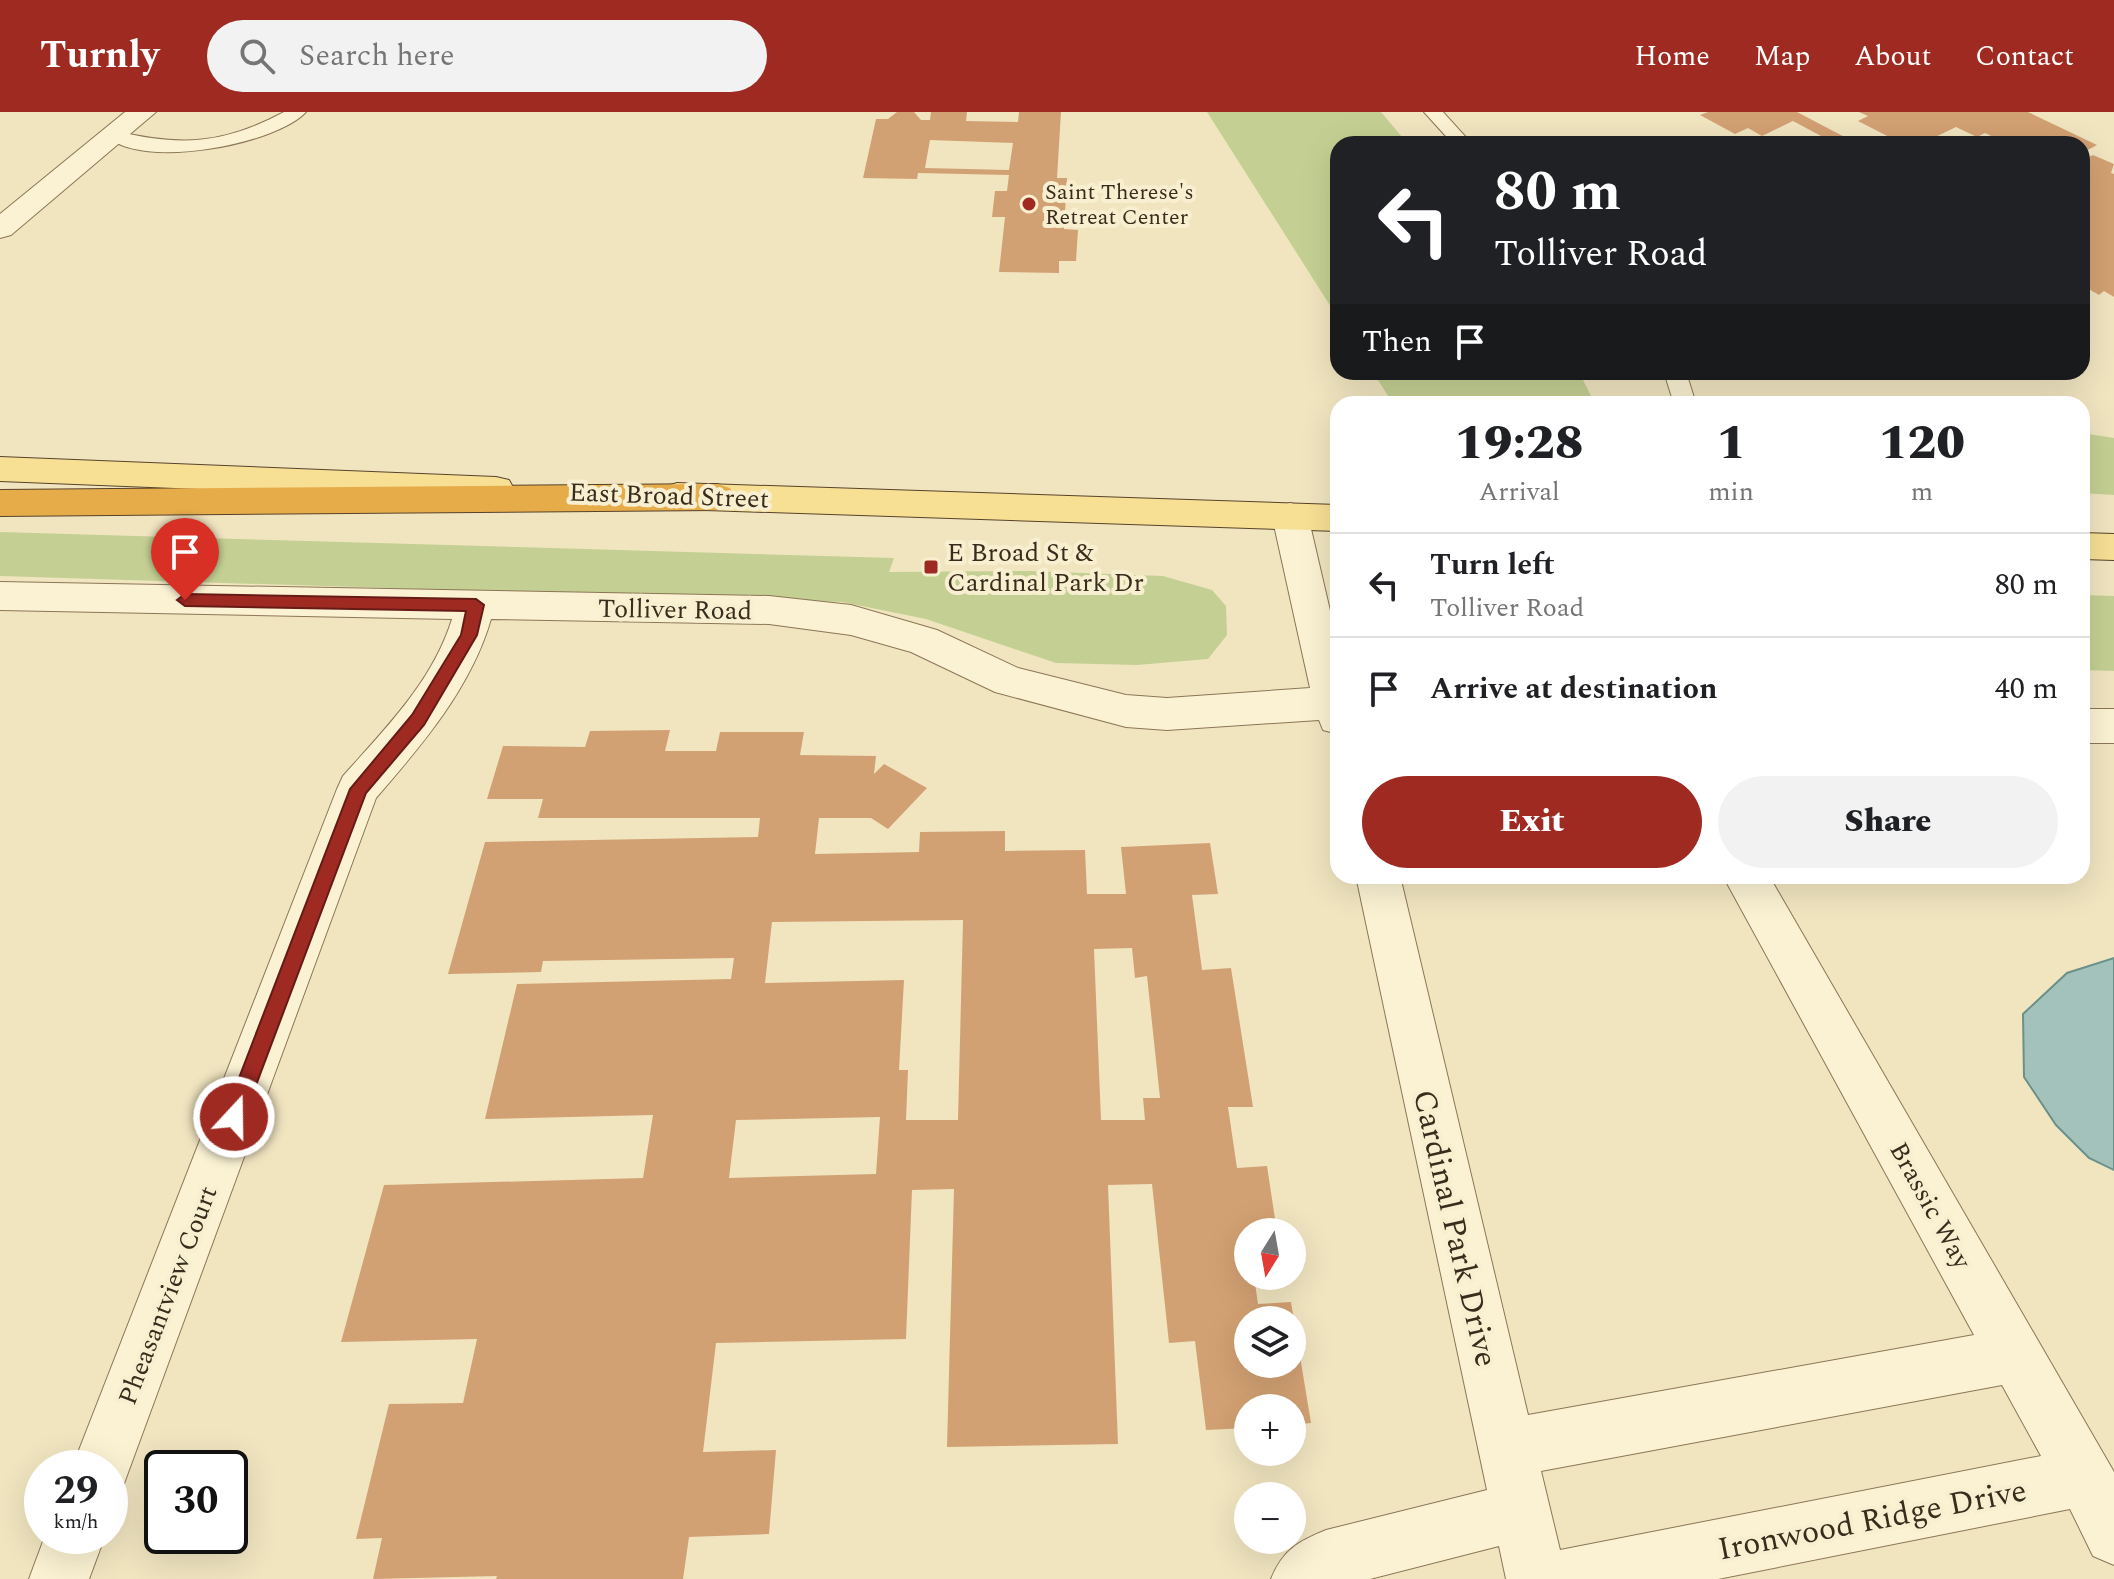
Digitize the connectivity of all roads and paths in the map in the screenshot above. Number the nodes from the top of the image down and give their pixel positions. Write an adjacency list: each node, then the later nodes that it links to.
1 (142, 112): 4 (street)
2 (297, 112): 4 (lane)
3 (1433, 112): 5 (lane)
4 (116, 136): 6 (street)
5 (1456, 136)
6 (0, 229)
7 (0, 469): 8 (main road, East Broad Street)
8 (717, 497): 9 (highway); 10 (main road, East Broad Street)
9 (0, 503)
10 (1290, 516): 11 (main road, East Broad Street); 16 (street)
11 (1330, 518)
12 (2090, 546): 13 (main road)
13 (2114, 547)
14 (0, 596): 15 (street, Tolliver Road)
15 (476, 605): 17 (street, Tolliver Road); 24 (street, Pheasantview Court)
16 (1330, 688)
17 (1330, 710)
18 (2090, 726): 19 (street)
19 (2114, 726)
20 (1380, 884): 23 (street, Cardinal Park Drive)
21 (1750, 884): 22 (street, Brassic Way)
22 (2016, 1355): 23 (street); 25 (street, Brassic Way)
23 (1507, 1448): 26 (street, Cardinal Park Drive)
24 (108, 1450)
25 (2085, 1477): 27 (street, Brassic Way); 32 (street, Ironwood Ridge Drive)
26 (1520, 1511): 30 (street); 31 (street, Cardinal Park Drive)
27 (2114, 1535)
28 (68, 1554): 29 (street)
29 (59, 1579)
30 (1301, 1579)
31 (1536, 1579)
32 (1564, 1579)

